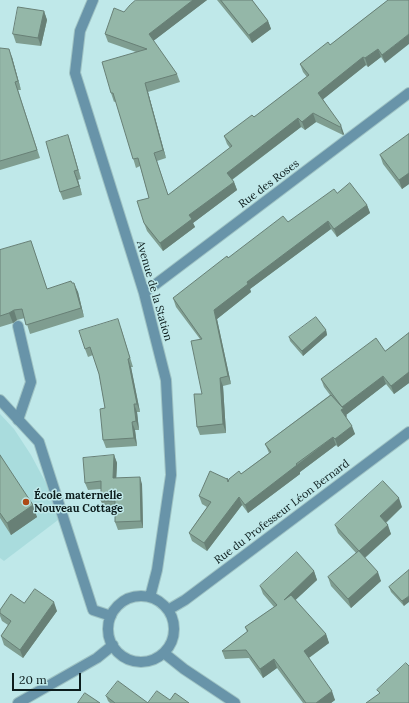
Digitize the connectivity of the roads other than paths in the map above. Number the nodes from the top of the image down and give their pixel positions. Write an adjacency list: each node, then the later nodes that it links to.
1 (93, 0): 3 (street, Avenue de la Station)
2 (409, 93): 3 (street, Rue des Roses)
3 (144, 294): 8 (street, Avenue de la Station)
4 (18, 326): 6 (street)
5 (0, 400): 6 (street)
6 (18, 420): 10 (street)
7 (409, 432): 9 (street, Rue du Professeur Léon Bernard)
8 (150, 597): 9 (street); 10 (street)
9 (168, 610): 12 (street)
10 (111, 616): 11 (street)
11 (113, 645): 12 (street); 13 (street)
12 (164, 653): 14 (street)
13 (18, 703)
14 (235, 703)

